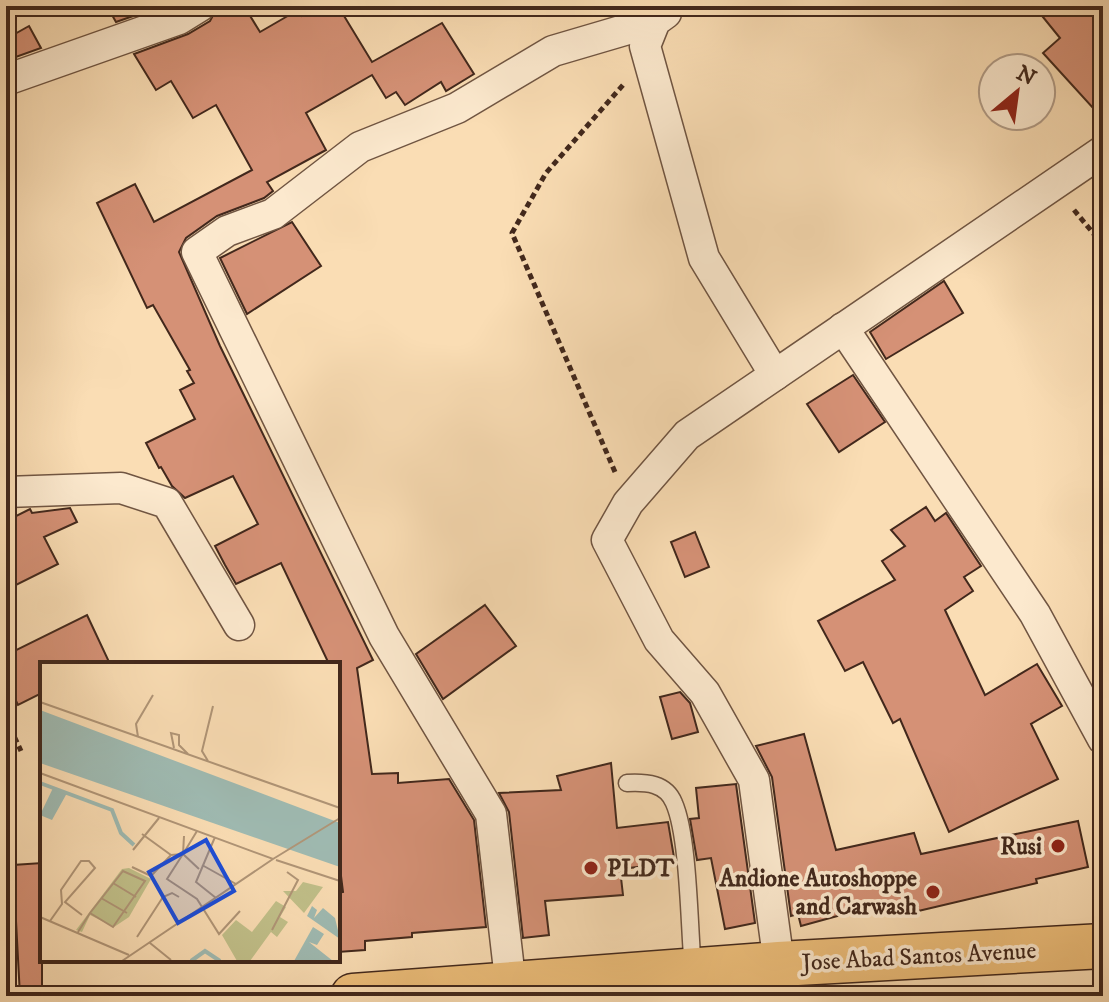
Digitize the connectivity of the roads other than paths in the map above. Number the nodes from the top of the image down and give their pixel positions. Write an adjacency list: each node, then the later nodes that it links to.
1 (200, 6): 4 (street)
2 (623, 6): 3 (street)
3 (660, 20): 7 (street); 15 (street)
4 (6, 80)
5 (1103, 151): 6 (street)
6 (843, 328): 7 (street); 10 (street)
7 (775, 375): 13 (street)
8 (6, 492): 9 (street)
9 (239, 625)
10 (1103, 739)
11 (627, 783): 14 (lane)
12 (1103, 946): 13 (main road, Jose Abad Santos Avenue)
13 (779, 964): 14 (main road, Jose Abad Santos Avenue)
14 (693, 971): 15 (main road, Jose Abad Santos Avenue)
15 (511, 989): 16 (main road, Jose Abad Santos Avenue)
16 (353, 996)

